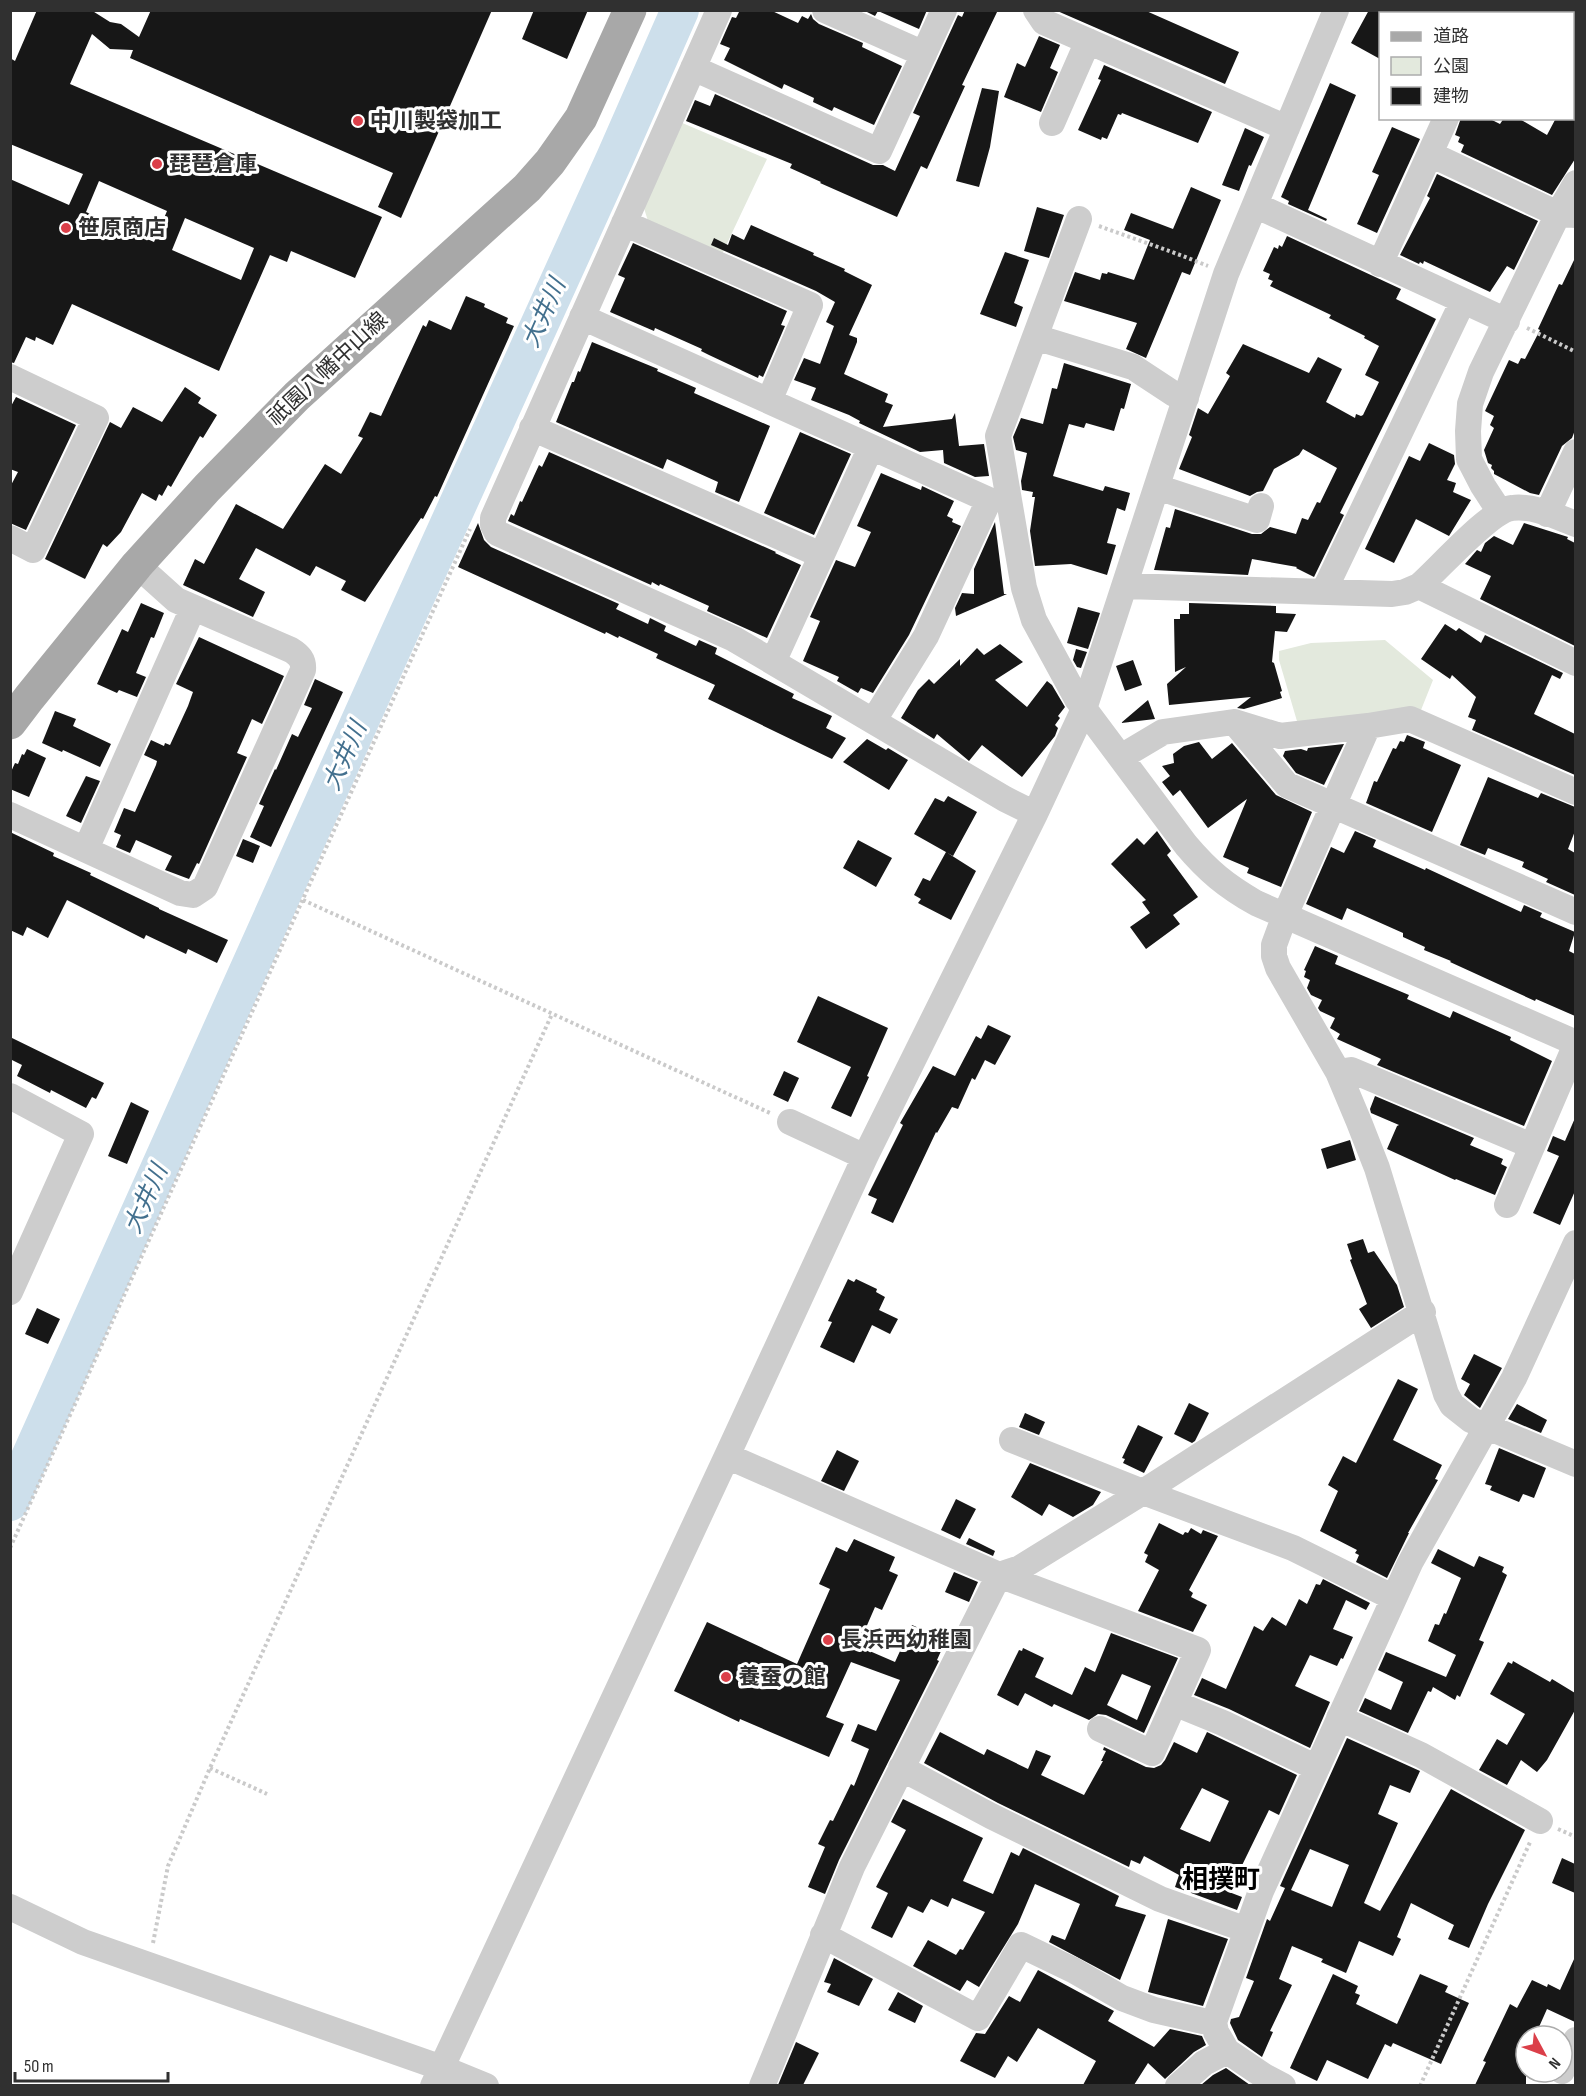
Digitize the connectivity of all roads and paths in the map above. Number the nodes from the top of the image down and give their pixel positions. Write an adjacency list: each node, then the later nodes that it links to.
1 (630, 10): 41 (main road, 祇園八幡中山線)
2 (719, 10): 9 (street)
3 (825, 10): 8 (street)
4 (944, 10): 8 (street)
5 (1036, 10): 7 (street)
6 (1336, 10): 12 (street)
7 (1088, 41): 11 (street); 12 (street)
8 (924, 54): 9 (street)
9 (693, 68): 18 (street)
10 (1445, 120): 13 (street)
11 (1052, 123)
12 (1287, 128): 15 (street)
13 (1430, 154): 16 (street); 19 (street)
14 (1575, 183): 16 (street)
15 (1255, 205): 19 (street); 20 (street)
16 (1567, 215): 23 (street)
17 (1079, 219): 20 (path); 24 (street)
18 (624, 223): 22 (street); 28 (street)
19 (1380, 264): 21 (street)
20 (1226, 274): 27 (street)
21 (1463, 301): 23 (street); 44 (street)
22 (582, 317): 28 (street); 29 (street)
23 (1507, 320): 25 (path); 35 (street)
24 (1035, 337): 27 (street); 33 (street)
25 (1575, 351)
26 (10, 377): 39 (street)
27 (1186, 398): 32 (street)
28 (769, 401): 30 (street)
29 (532, 428): 40 (street); 46 (street)
30 (871, 447): 33 (street); 40 (street)
31 (1575, 452): 36 (street)
32 (1157, 487): 34 (street); 42 (street)
33 (999, 498): 49 (street); 50 (street)
34 (1261, 506)
35 (1500, 512): 36 (street); 43 (street)
36 (1546, 514): 38 (street)
37 (472, 523): 59 (path)
38 (1575, 524)
39 (10, 538)
40 (821, 555): 46 (street)
41 (137, 565): 45 (street); 48 (main road, 祇園八幡中山線)
42 (1125, 586): 44 (street); 49 (street)
43 (1419, 586): 44 (street); 47 (street)
44 (1324, 591)
45 (193, 608): 58 (street); 58 (street)
46 (772, 662): 50 (street)
47 (1575, 663)
48 (17, 703)
49 (1084, 709): 53 (street); 56 (street)
50 (874, 720): 56 (street)
51 (1234, 722): 52 (street); 53 (street); 55 (street)
52 (1368, 726): 54 (street); 55 (street)
53 (1121, 757): 61 (street)
54 (1575, 792)
55 (1333, 805): 60 (street); 61 (street)
56 (1035, 814): 68 (street)
57 (10, 815): 58 (street)
58 (86, 849)
59 (303, 900): 62 (path); 78 (path)
60 (1575, 912)
61 (1285, 915): 63 (street); 64 (street)
62 (552, 1014): 66 (path); 84 (path)
63 (1575, 1043): 67 (street)
64 (1338, 1072): 67 (street); 72 (street)
65 (10, 1096): 71 (street)
66 (790, 1122): 68 (street)
67 (1532, 1146): 69 (street)
68 (865, 1156): 75 (street)
69 (1507, 1205)
70 (1572, 1259): 73 (street)
71 (10, 1292)
72 (1423, 1312): 73 (street); 77 (street)
73 (1487, 1428): 76 (street); 80 (street)
74 (1012, 1440): 77 (street)
75 (727, 1456): 79 (street); 95 (street)
76 (1575, 1464)
77 (1143, 1492): 79 (street); 80 (street)
78 (10, 1548)
79 (999, 1575): 81 (street); 85 (street)
80 (1394, 1598): 82 (street)
81 (1174, 1702): 83 (street); 86 (street)
82 (1339, 1718): 86 (street); 88 (street)
83 (1100, 1729)
84 (210, 1768): 87 (path); 92 (path)
85 (902, 1768): 90 (street); 91 (street)
86 (1317, 1768): 90 (street)
87 (267, 1794)
88 (1540, 1821): 100 (path)
89 (10, 1907): 92 (street)
90 (1247, 1930): 93 (street)
91 (823, 1935): 93 (street); 97 (street)
92 (145, 1964): 95 (street)
93 (1214, 2022): 94 (street)
94 (1227, 2051): 98 (street); 99 (street)
95 (437, 2077): 96 (street)
96 (486, 2085)
97 (762, 2085)
98 (1178, 2085)
99 (1283, 2085)
100 (1420, 2085)

